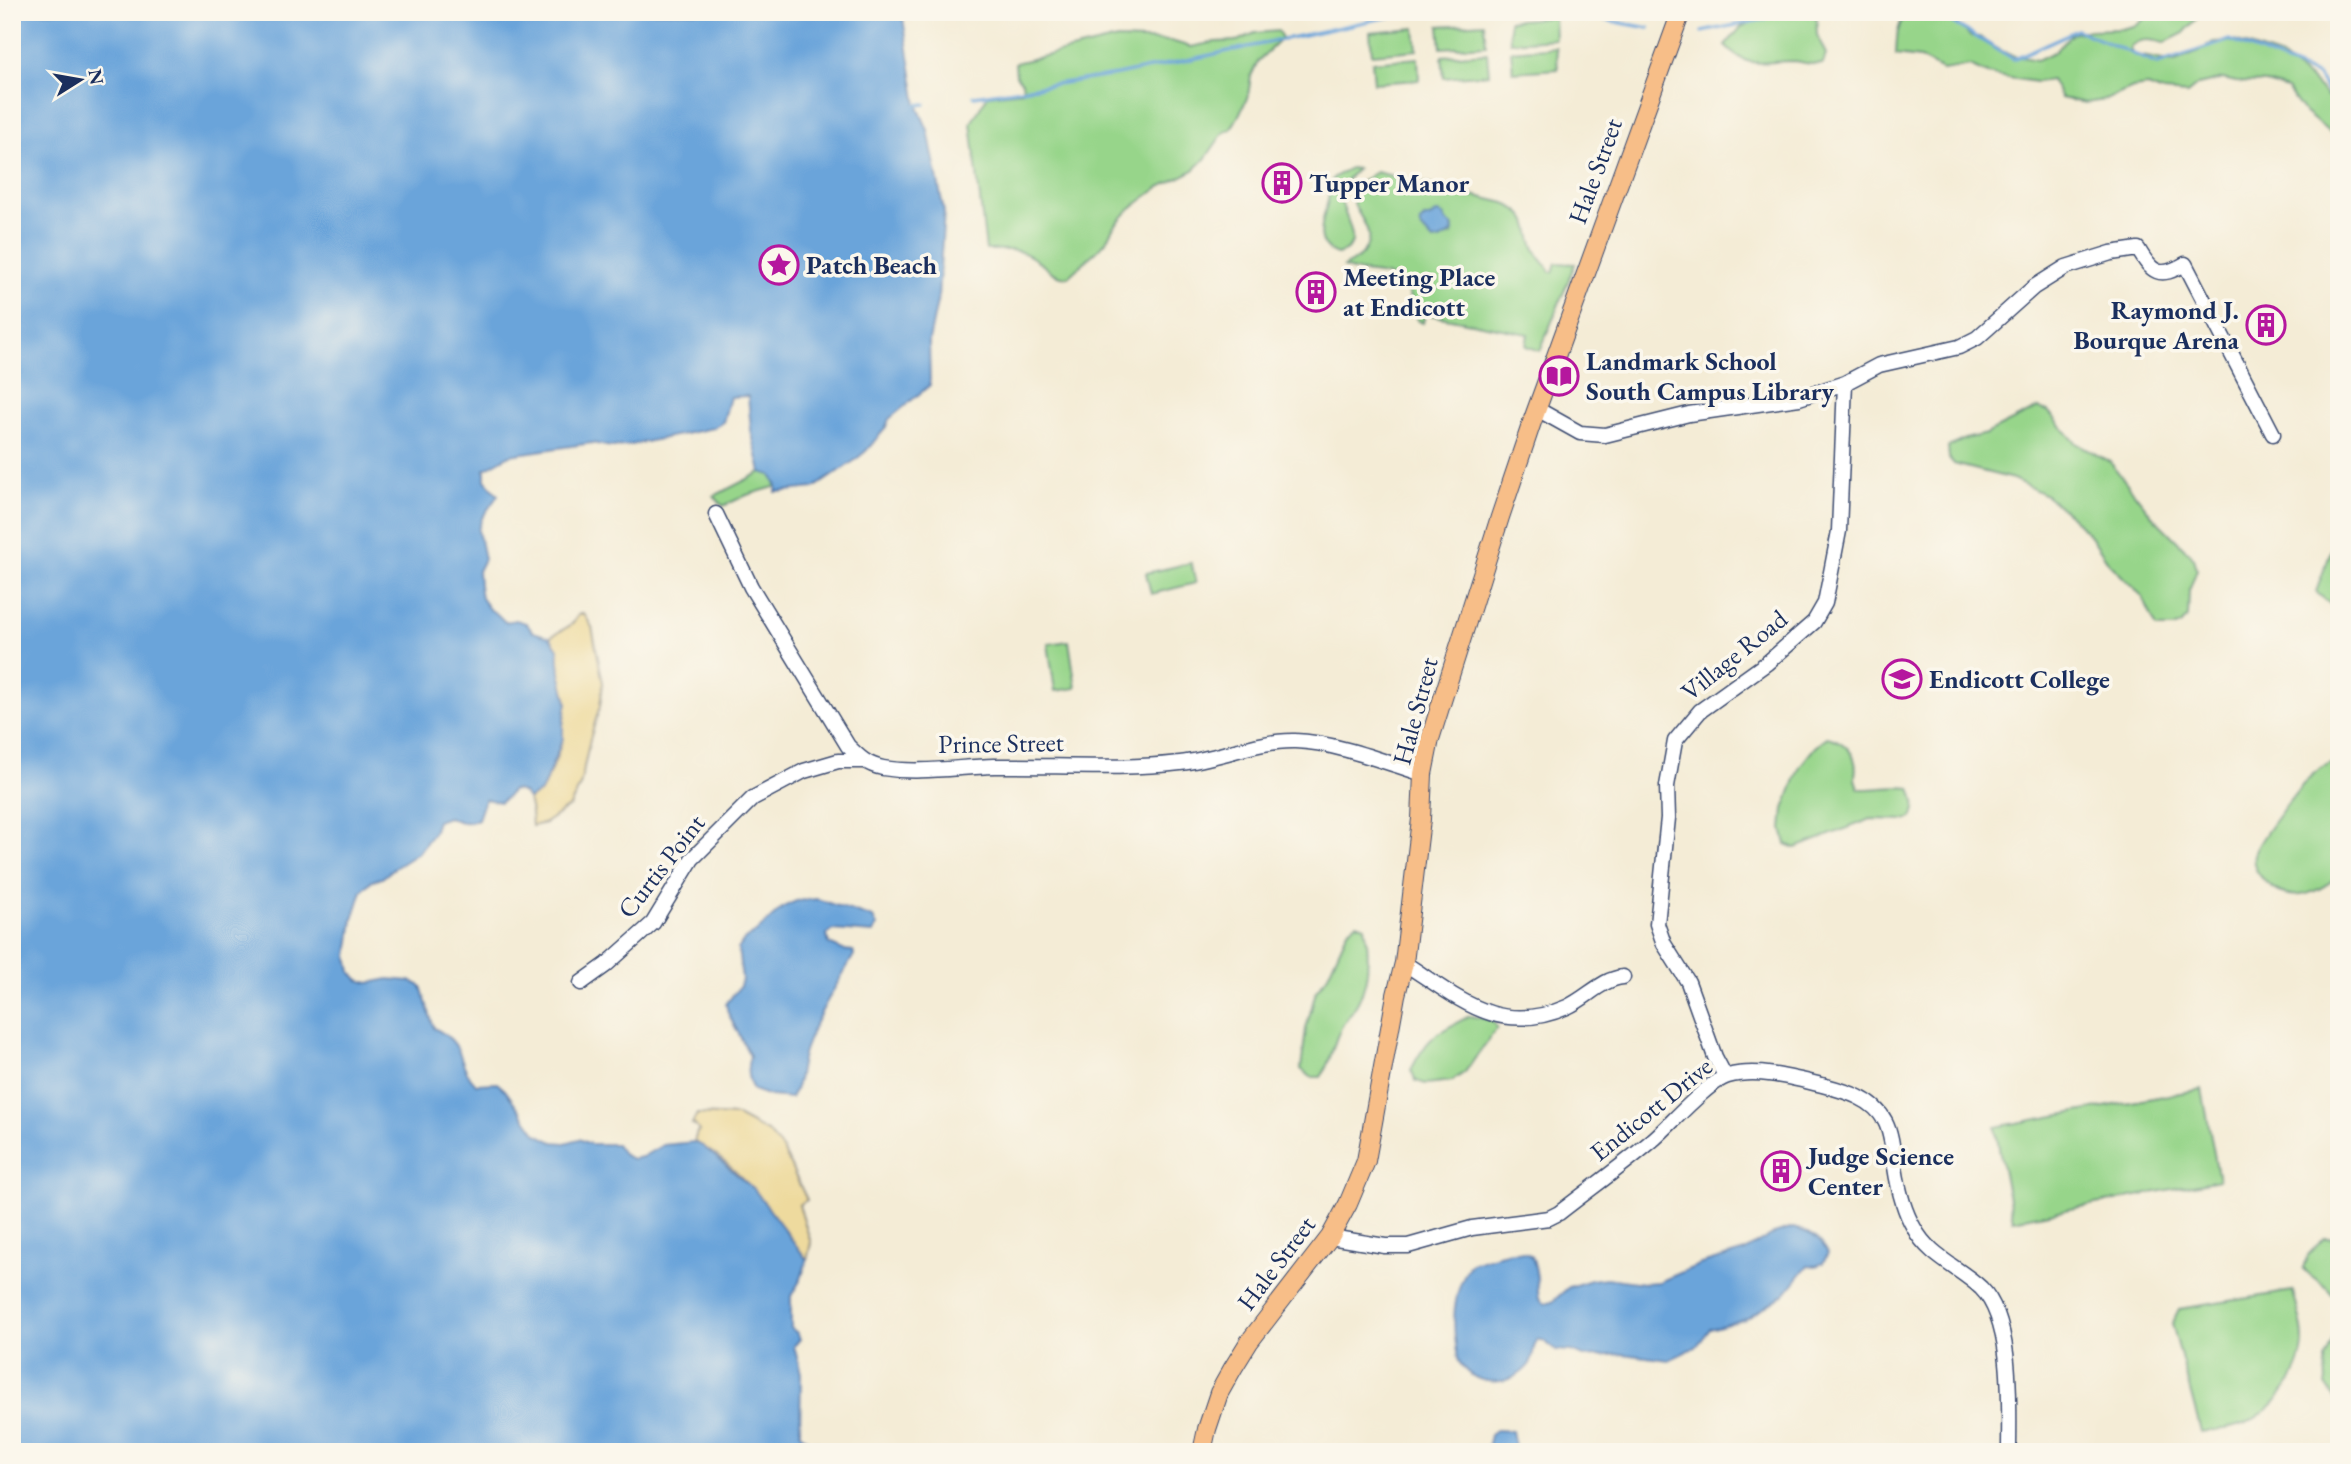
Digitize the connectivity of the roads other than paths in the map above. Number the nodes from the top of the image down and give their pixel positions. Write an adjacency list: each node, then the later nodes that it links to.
1 (1681, 12): 3 (main road, Hale Street)
2 (1845, 383): 3 (street); 4 (street); 11 (street, Village Road)
3 (1537, 409): 7 (main road, Hale Street)
4 (2273, 434)
5 (716, 514): 6 (street)
6 (862, 761): 7 (street, Prince Street); 10 (street, Curtis Point)
7 (1423, 774): 8 (main road, Hale Street)
8 (1404, 963): 9 (street); 12 (main road, Hale Street)
9 (1623, 977)
10 (582, 983)
11 (1725, 1076): 12 (street, Endicott Drive); 14 (street, Endicott Drive)
12 (1330, 1237): 13 (main road, Hale Street)
13 (1202, 1452)
14 (2009, 1452)

